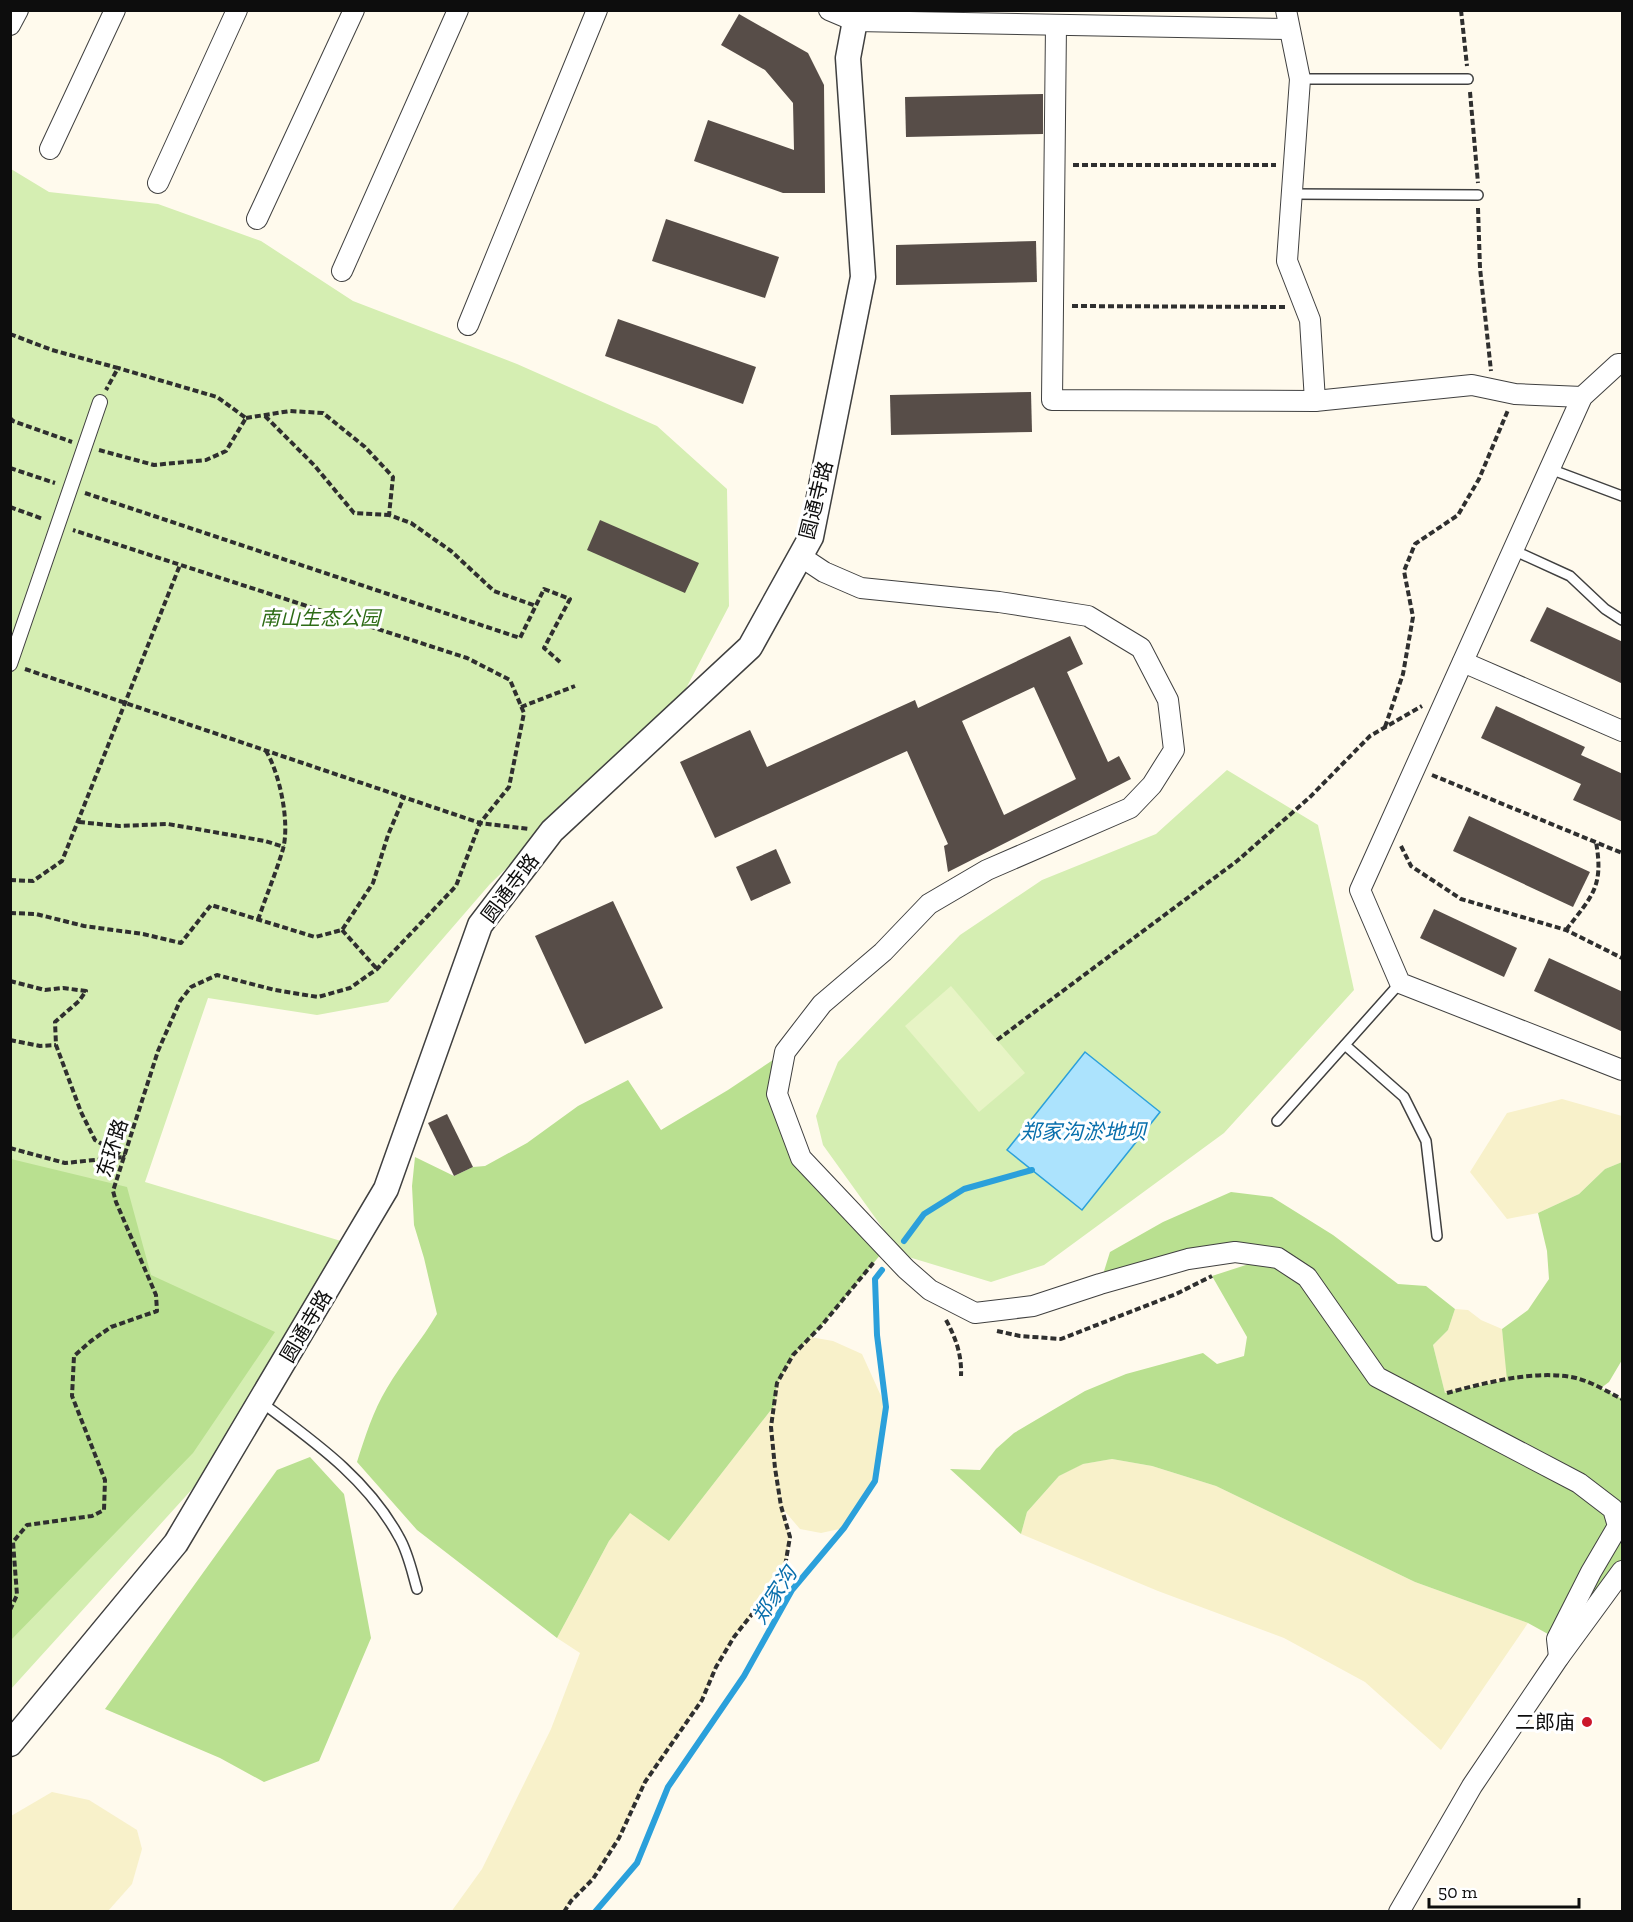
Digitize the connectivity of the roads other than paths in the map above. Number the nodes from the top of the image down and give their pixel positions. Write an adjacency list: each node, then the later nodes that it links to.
1 (18, 10): 10 (street)
2 (115, 10): 14 (street)
3 (237, 10): 15 (street)
4 (354, 10): 18 (street)
5 (458, 10): 19 (street)
6 (597, 10): 20 (street)
7 (829, 10): 8 (street)
8 (856, 16): 11 (street); 28 (street, 圆通寺路)
9 (1288, 20): 11 (street); 12 (street)
10 (10, 25)
11 (1056, 25): 23 (street)
12 (1300, 79): 13 (lane); 16 (street)
13 (1468, 79)
14 (50, 149)
15 (158, 183)
16 (1292, 194): 17 (lane); 23 (street)
17 (1478, 195)
18 (257, 219)
19 (342, 270)
20 (468, 325)
21 (1621, 364): 22 (street)
22 (1582, 397): 23 (street); 25 (street)
23 (1315, 401)
24 (99, 402): 31 (street)
25 (1550, 469): 26 (lane); 27 (street)
26 (1623, 496)
27 (1513, 550): 29 (lane); 30 (street)
28 (800, 556): 38 (street, 圆通寺路); 39 (street)
29 (1623, 620)
30 (1463, 662): 32 (street); 33 (street)
31 (16, 666)
32 (1623, 731)
33 (1400, 983): 34 (lane); 35 (street)
34 (1345, 1045): 36 (lane); 37 (lane)
35 (1623, 1070)
36 (1277, 1121)
37 (1437, 1236)
38 (261, 1402): 41 (lane); 43 (street, 圆通寺路)
39 (1620, 1523): 42 (street)
40 (1623, 1571): 42 (street)
41 (417, 1589)
42 (1559, 1657): 44 (street)
43 (10, 1744)
44 (1399, 1911)

